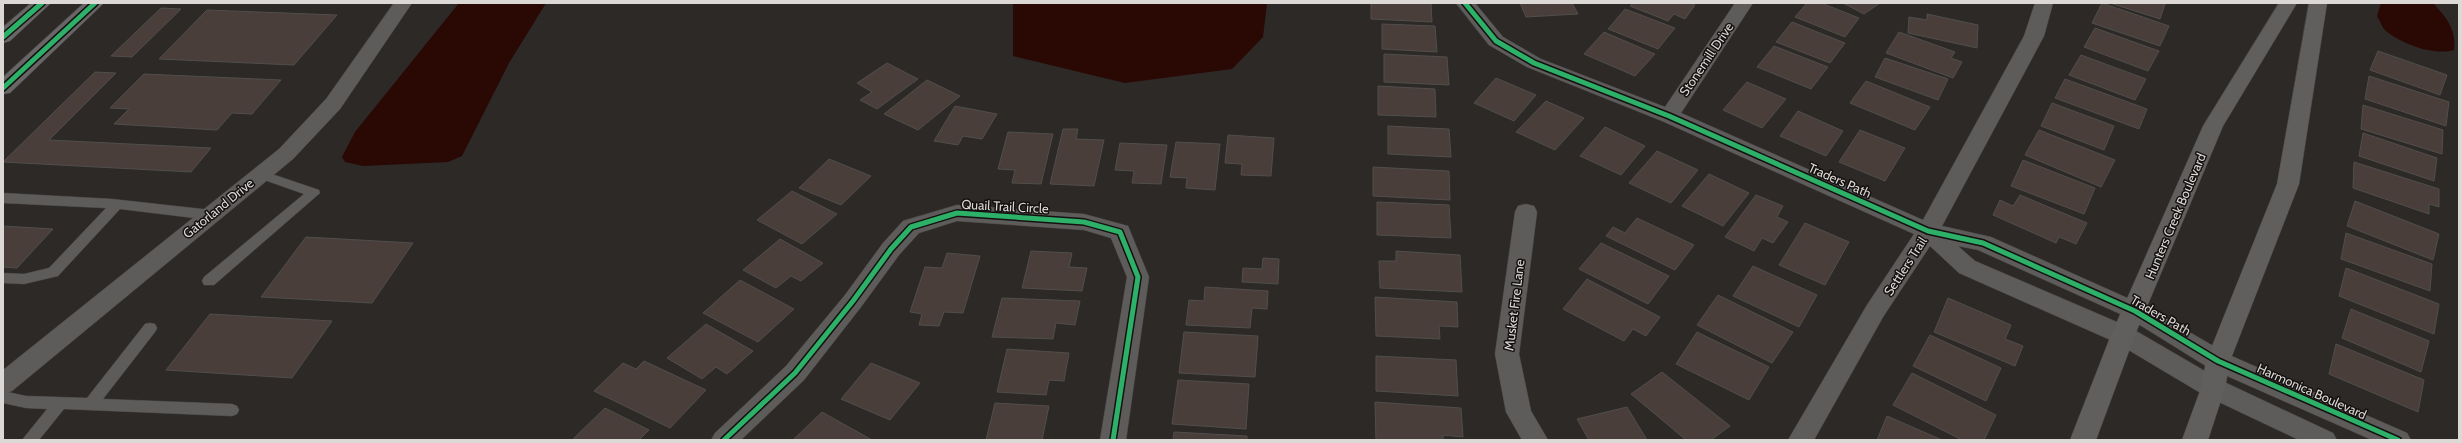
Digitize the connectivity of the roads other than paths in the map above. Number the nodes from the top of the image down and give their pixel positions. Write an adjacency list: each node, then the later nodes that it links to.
1 (42, 3): 9 (main road)
2 (95, 3): 10 (main road)
3 (403, 3): 12 (street, Gatorland Drive)
4 (1464, 3): 11 (street, Traders Path)
5 (1744, 3): 11 (street, Stonemill Drive)
6 (2044, 3): 17 (street, Settlers Trail)
7 (2288, 3): 20 (street, Hunters Creek Boulevard)
8 (2318, 3): 23 (street)
9 (3, 38)
10 (3, 88)
11 (1669, 116): 17 (street, Traders Path)
12 (260, 174): 16 (street, Gatorland Drive); 19 (lane)
13 (3, 198): 14 (lane)
14 (117, 205): 16 (lane); 18 (lane)
15 (1526, 212): 33 (street, Musket Fire Lane)
16 (211, 215): 24 (street, Gatorland Drive)
17 (1928, 231): 20 (street, Traders Path); 22 (street, Traders Path); 34 (street, Settlers Trail)
18 (3, 278)
19 (209, 281)
20 (2135, 311): 22 (street, Hunters Creek Boulevard); 23 (street, Traders Path)
21 (150, 328): 28 (lane)
22 (2122, 335): 25 (street, Traders Path); 35 (street, Hunters Creek Boulevard)
23 (2218, 361): 25 (street); 38 (street, Harmonica Boulevard)
24 (3, 384)
25 (2213, 388): 36 (street); 37 (street)
26 (3, 397): 27 (lane)
27 (60, 404): 28 (lane); 30 (lane)
28 (90, 405): 29 (lane)
29 (232, 410)
30 (30, 440)
31 (724, 440): 32 (street, Quail Trail Circle)
32 (1113, 440)
33 (1535, 440)
34 (1800, 440)
35 (2083, 440)
36 (2195, 440)
37 (2324, 440)
38 (2398, 440)

